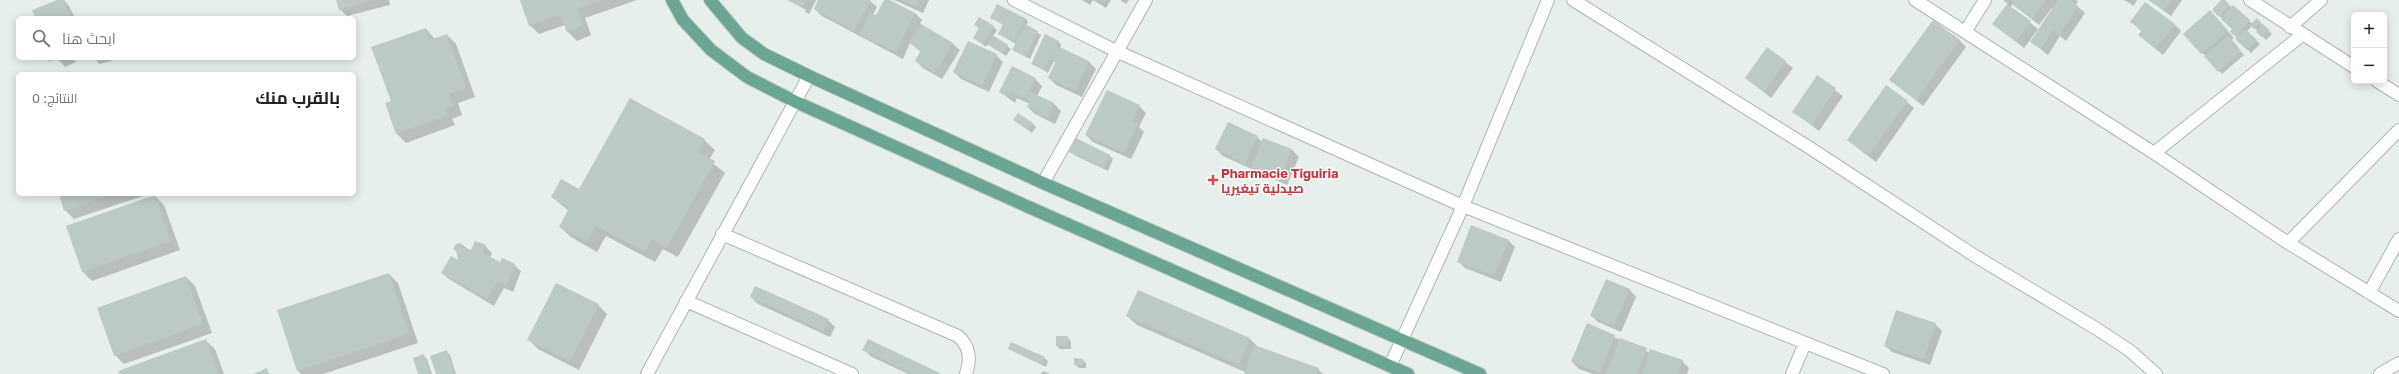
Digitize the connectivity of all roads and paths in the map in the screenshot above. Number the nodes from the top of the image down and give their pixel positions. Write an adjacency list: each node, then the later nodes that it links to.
1 (672, 0): 19 (main road)
2 (710, 0): 16 (main road)
3 (1014, 0): 14 (street)
4 (1146, 0): 14 (street)
5 (1548, 0): 23 (street)
6 (1573, 0): 41 (street)
7 (1915, 0): 12 (street)
8 (1985, 0): 12 (street)
9 (2250, 0): 11 (street)
10 (2321, 0): 11 (street)
11 (2290, 27): 13 (street)
12 (1964, 32): 21 (street)
13 (2302, 35): 15 (street); 21 (street)
14 (1116, 51): 22 (street); 23 (street)
15 (2351, 65)
16 (810, 76): 19 (street); 22 (main road)
17 (2382, 84): 18 (street)
18 (2399, 95)
19 (796, 102): 24 (street); 33 (main road)
20 (2399, 130): 26 (street)
21 (2154, 153): 26 (street)
22 (1043, 183): 30 (main road)
23 (1463, 206): 30 (street); 31 (street)
24 (722, 234): 28 (street); 36 (street)
25 (2399, 239): 27 (street)
26 (2288, 243): 27 (street)
27 (2369, 293): 29 (street)
28 (686, 301): 34 (street); 35 (street)
29 (2399, 311)
30 (1402, 340): 33 (street); 38 (main road)
31 (1805, 343): 39 (street); 40 (street)
32 (2399, 363): 42 (street)
33 (1390, 366): 37 (main road)
34 (647, 374)
35 (852, 374)
36 (966, 374)
37 (1408, 374)
38 (1480, 374)
39 (1792, 374)
40 (1883, 374)
41 (2156, 374)
42 (2380, 374)

